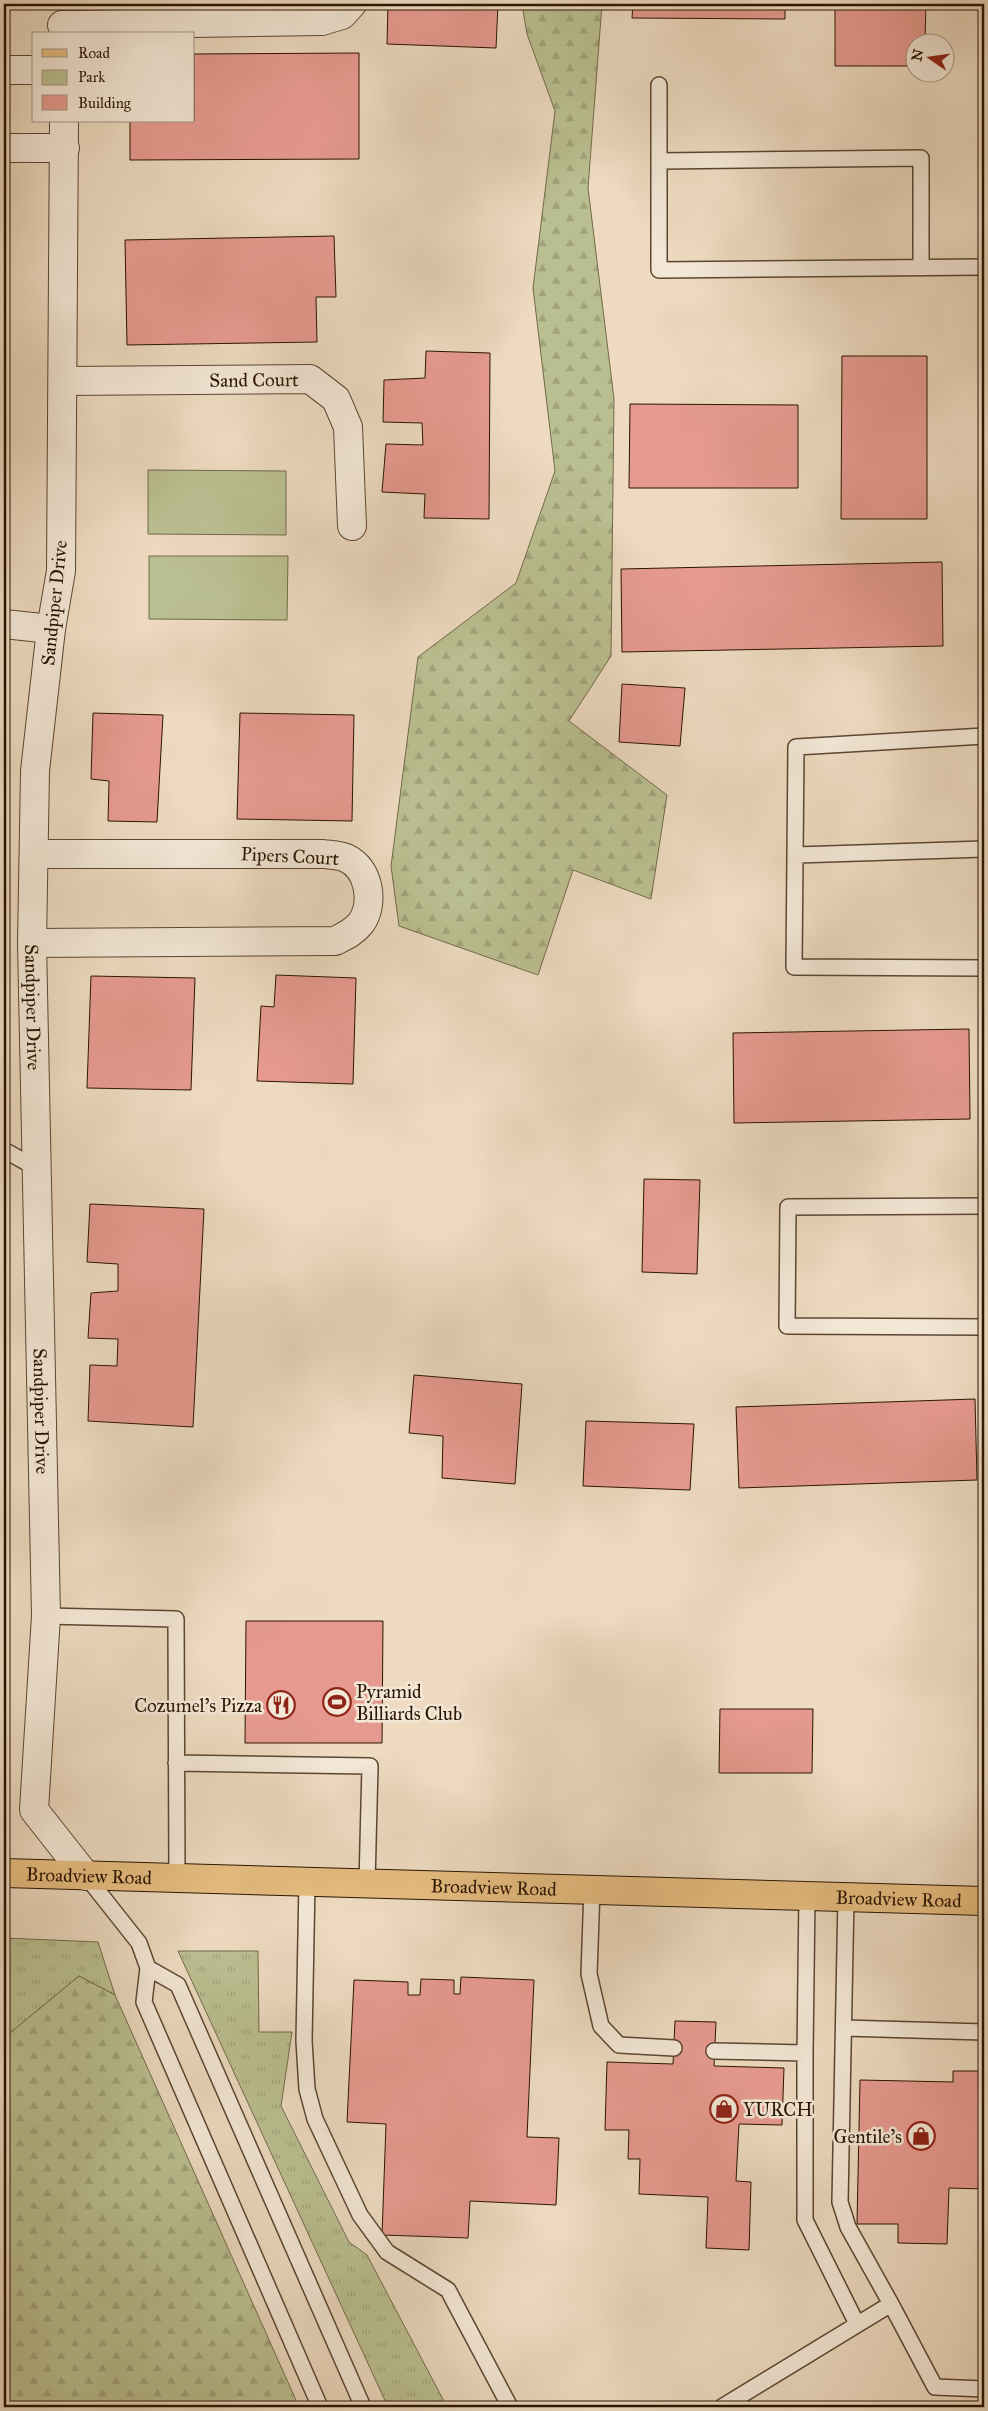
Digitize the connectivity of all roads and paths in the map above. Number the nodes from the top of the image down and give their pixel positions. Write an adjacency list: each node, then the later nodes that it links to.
1 (352, 4): 2 (street)
2 (63, 21)
3 (4, 70): 4 (street)
4 (32, 70)
5 (659, 85): 8 (lane)
6 (64, 134): 7 (street); 11 (street, Sandpiper Drive)
7 (4, 148)
8 (658, 161): 10 (lane); 10 (lane)
9 (984, 267): 10 (lane)
10 (921, 268)
11 (64, 381): 12 (street, Sand Court); 14 (street, Sandpiper Drive)
12 (352, 526)
13 (4, 624): 14 (street)
14 (51, 629): 17 (street, Sandpiper Drive)
15 (984, 736): 18 (lane)
16 (984, 849): 18 (lane)
17 (34, 854): 19 (street, Sandpiper Drive); 19 (street, Pipers Court)
18 (796, 856): 20 (lane)
19 (32, 942): 22 (street, Sandpiper Drive)
20 (984, 968)
21 (4, 1150): 22 (lane)
22 (38, 1169): 25 (street, Sandpiper Drive)
23 (984, 1206): 24 (lane)
24 (984, 1327)
25 (46, 1616): 26 (lane); 28 (street, Sandpiper Drive)
26 (176, 1763): 29 (lane); 31 (lane)
27 (4, 1873): 28 (main road, Broadview Road)
28 (86, 1876): 29 (main road, Broadview Road); 36 (lane)
29 (177, 1878): 30 (main road, Broadview Road)
30 (307, 1882): 31 (main road, Broadview Road); 47 (lane)
31 (367, 1883): 32 (main road, Broadview Road)
32 (592, 1889): 33 (main road, Broadview Road); 39 (lane)
33 (808, 1896): 34 (main road, Broadview Road); 41 (lane)
34 (846, 1898): 35 (main road, Broadview Road); 37 (lane)
35 (984, 1901)
36 (148, 1968): 45 (lane); 46 (lane)
37 (844, 2028): 38 (lane); 42 (lane)
38 (984, 2032)
39 (674, 2048)
40 (714, 2051): 41 (lane)
41 (805, 2053): 43 (lane)
42 (891, 2304): 43 (lane); 44 (lane)
43 (857, 2324): 48 (lane)
44 (984, 2389)
45 (320, 2407)
46 (362, 2407)
47 (510, 2407)
48 (722, 2407)

